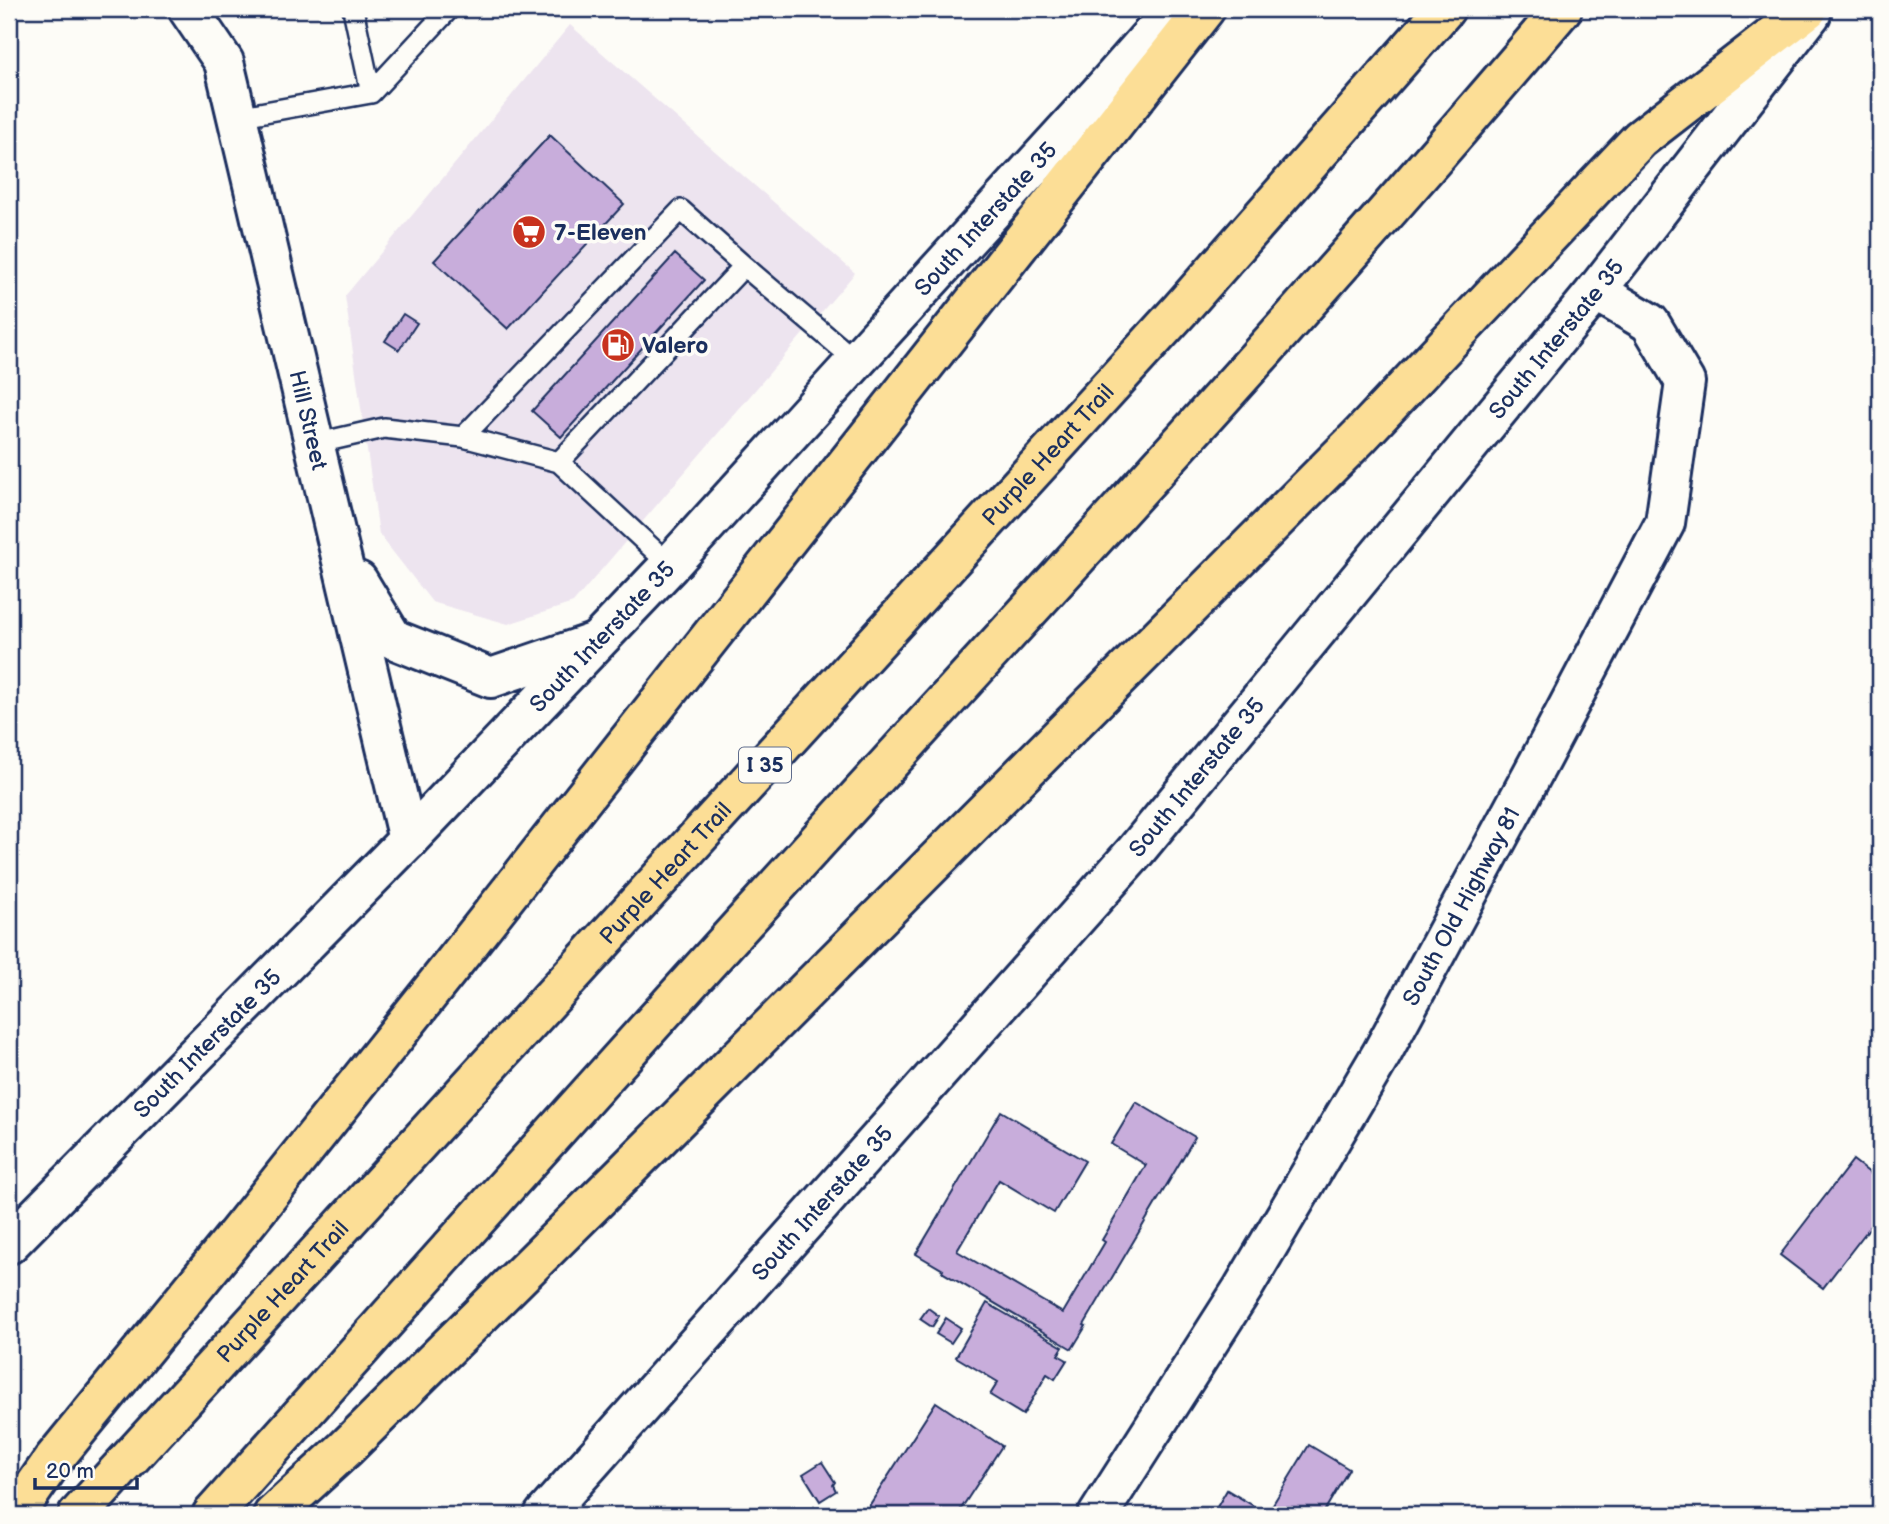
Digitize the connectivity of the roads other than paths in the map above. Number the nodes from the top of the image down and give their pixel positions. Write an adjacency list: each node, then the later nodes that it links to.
1 (188, 9): 11 (main road, Hill Street)
2 (353, 9): 10 (lane)
3 (449, 9): 10 (lane)
4 (1174, 9): 14 (main road, South Interstate 35)
5 (1205, 9): 23 (highway)
6 (1445, 9): 24 (highway, Purple Heart Trail / I 35)
7 (1562, 9): 25 (highway)
8 (1808, 9): 26 (highway)
9 (1815, 9): 13 (main road, South Interstate 35)
10 (372, 93): 11 (lane)
11 (237, 117): 16 (main road, Hill Street)
12 (744, 266): 14 (lane); 15 (lane); 17 (lane)
13 (1596, 291): 27 (main road, South Interstate 35); 28 (main road, South Old Highway 81)
14 (856, 361): 19 (main road, South Interstate 35)
15 (463, 438): 16 (lane); 17 (lane)
16 (314, 444): 18 (main road, Hill Street)
17 (559, 462): 19 (lane)
18 (340, 552): 20 (main road); 21 (main road, Hill Street)
19 (670, 565): 20 (main road, South Interstate 35)
20 (596, 642): 21 (main road, South Interstate 35)
21 (408, 840): 22 (main road, South Interstate 35)
22 (9, 1244)
23 (15, 1515)
24 (78, 1515)
25 (212, 1515)
26 (273, 1515)
27 (544, 1515)
28 (1098, 1515)

